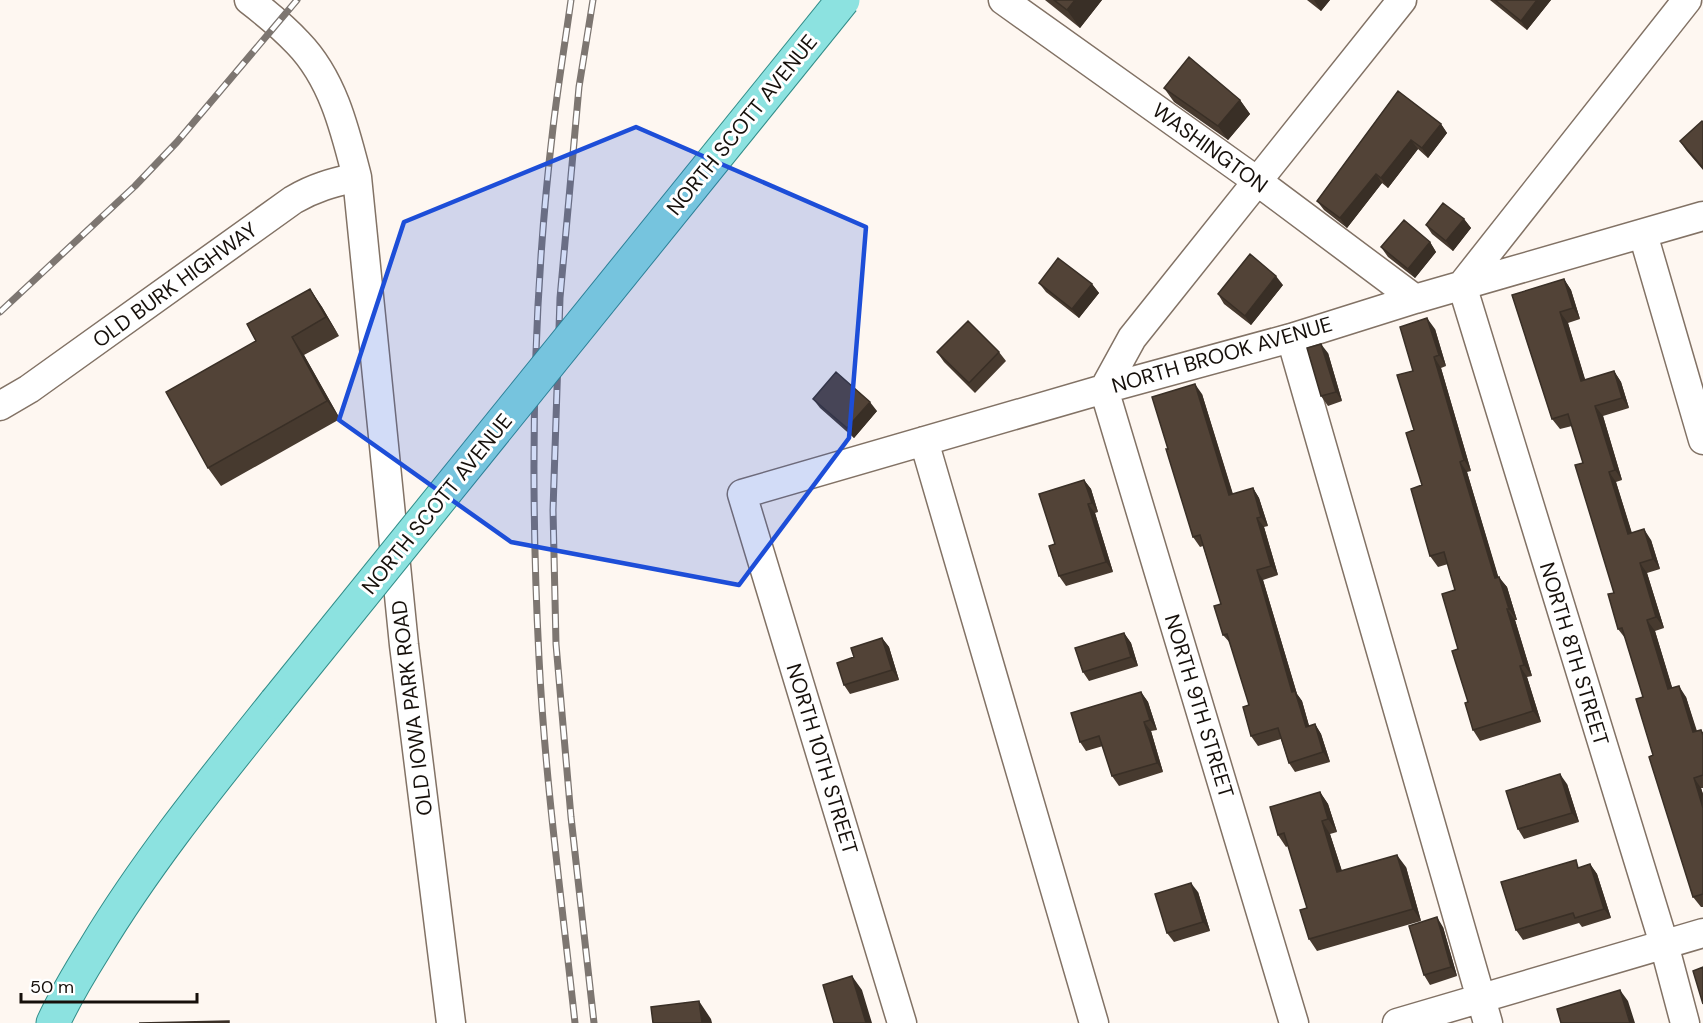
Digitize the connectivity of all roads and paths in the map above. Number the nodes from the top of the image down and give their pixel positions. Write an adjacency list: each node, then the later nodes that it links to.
1 (249, 0): 8 (street, OLD IOWA PARK ROAD)
2 (843, 0): 23 (main road, NORTH SCOTT AVENUE, bridge)
3 (1003, 0): 9 (street, WASHINGTON)
4 (1402, 0): 9 (street)
5 (1687, 0): 12 (street)
6 (1695, 0): 7 (street)
7 (1703, 7)
8 (357, 177): 16 (street, OLD BURK HIGHWAY); 24 (street, OLD IOWA PARK ROAD)
9 (1257, 182): 13 (street, WASHINGTON); 15 (street)
10 (1703, 216): 11 (street, NORTH BROOK AVENUE)
11 (1643, 234): 12 (street, NORTH BROOK AVENUE); 17 (street)
12 (1462, 285): 13 (street, NORTH BROOK AVENUE); 21 (street, NORTH 8TH STREET)
13 (1415, 298): 14 (street, NORTH BROOK AVENUE)
14 (1291, 338): 15 (street, NORTH BROOK AVENUE); 22 (street)
15 (1104, 389): 18 (street, NORTH BROOK AVENUE); 27 (street, NORTH 9TH STREET)
16 (0, 406)
17 (1703, 440)
18 (924, 441): 19 (street, NORTH BROOK AVENUE); 26 (street)
19 (742, 494): 25 (street, NORTH 10TH STREET)
20 (1703, 933): 21 (street)
21 (1664, 944): 22 (street); 29 (street, NORTH 8TH STREET)
22 (1484, 1011): 28 (street)
23 (52, 1023)
24 (451, 1023)
25 (902, 1023)
26 (1094, 1023)
27 (1294, 1023)
28 (1397, 1023)
29 (1684, 1023)

